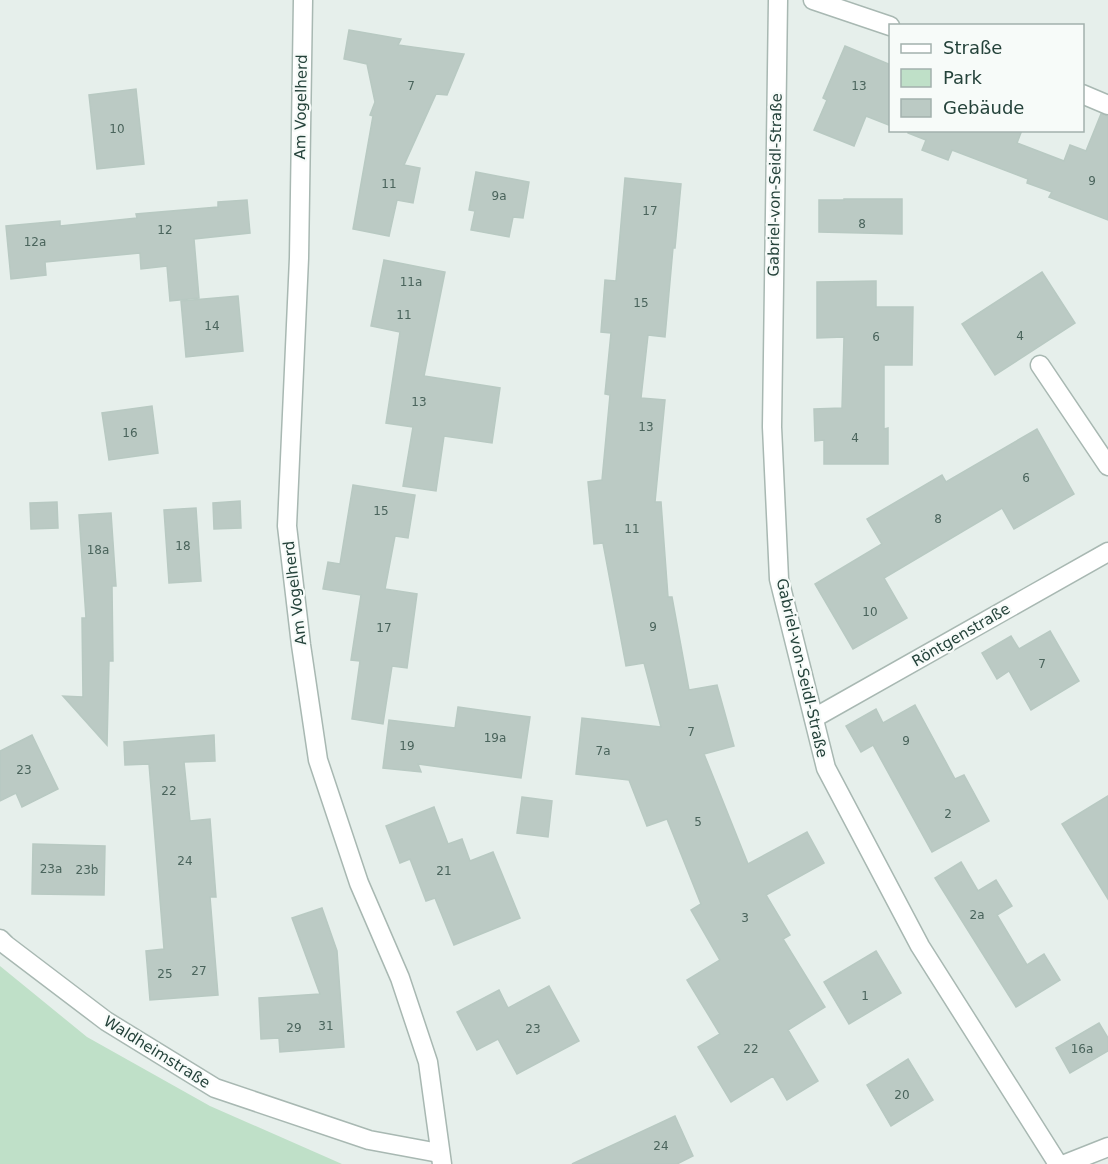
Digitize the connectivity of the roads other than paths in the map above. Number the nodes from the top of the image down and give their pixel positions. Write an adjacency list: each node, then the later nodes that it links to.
1 (303, 0): 13 (street, Am Vogelherd)
2 (778, 0): 10 (street, Gabriel-von-Seidl-Straße)
3 (813, 0): 4 (street)
4 (889, 25)
5 (1084, 93): 6 (street)
6 (1108, 105)
7 (1040, 365): 8 (street)
8 (1108, 466)
9 (1108, 552): 10 (street, Röntgenstraße)
10 (814, 718): 14 (street, Gabriel-von-Seidl-Straße)
11 (0, 939): 13 (street, Waldheimstraße)
12 (1108, 1147): 15 (street)
13 (440, 1158)
14 (1058, 1164)
15 (1065, 1164)

